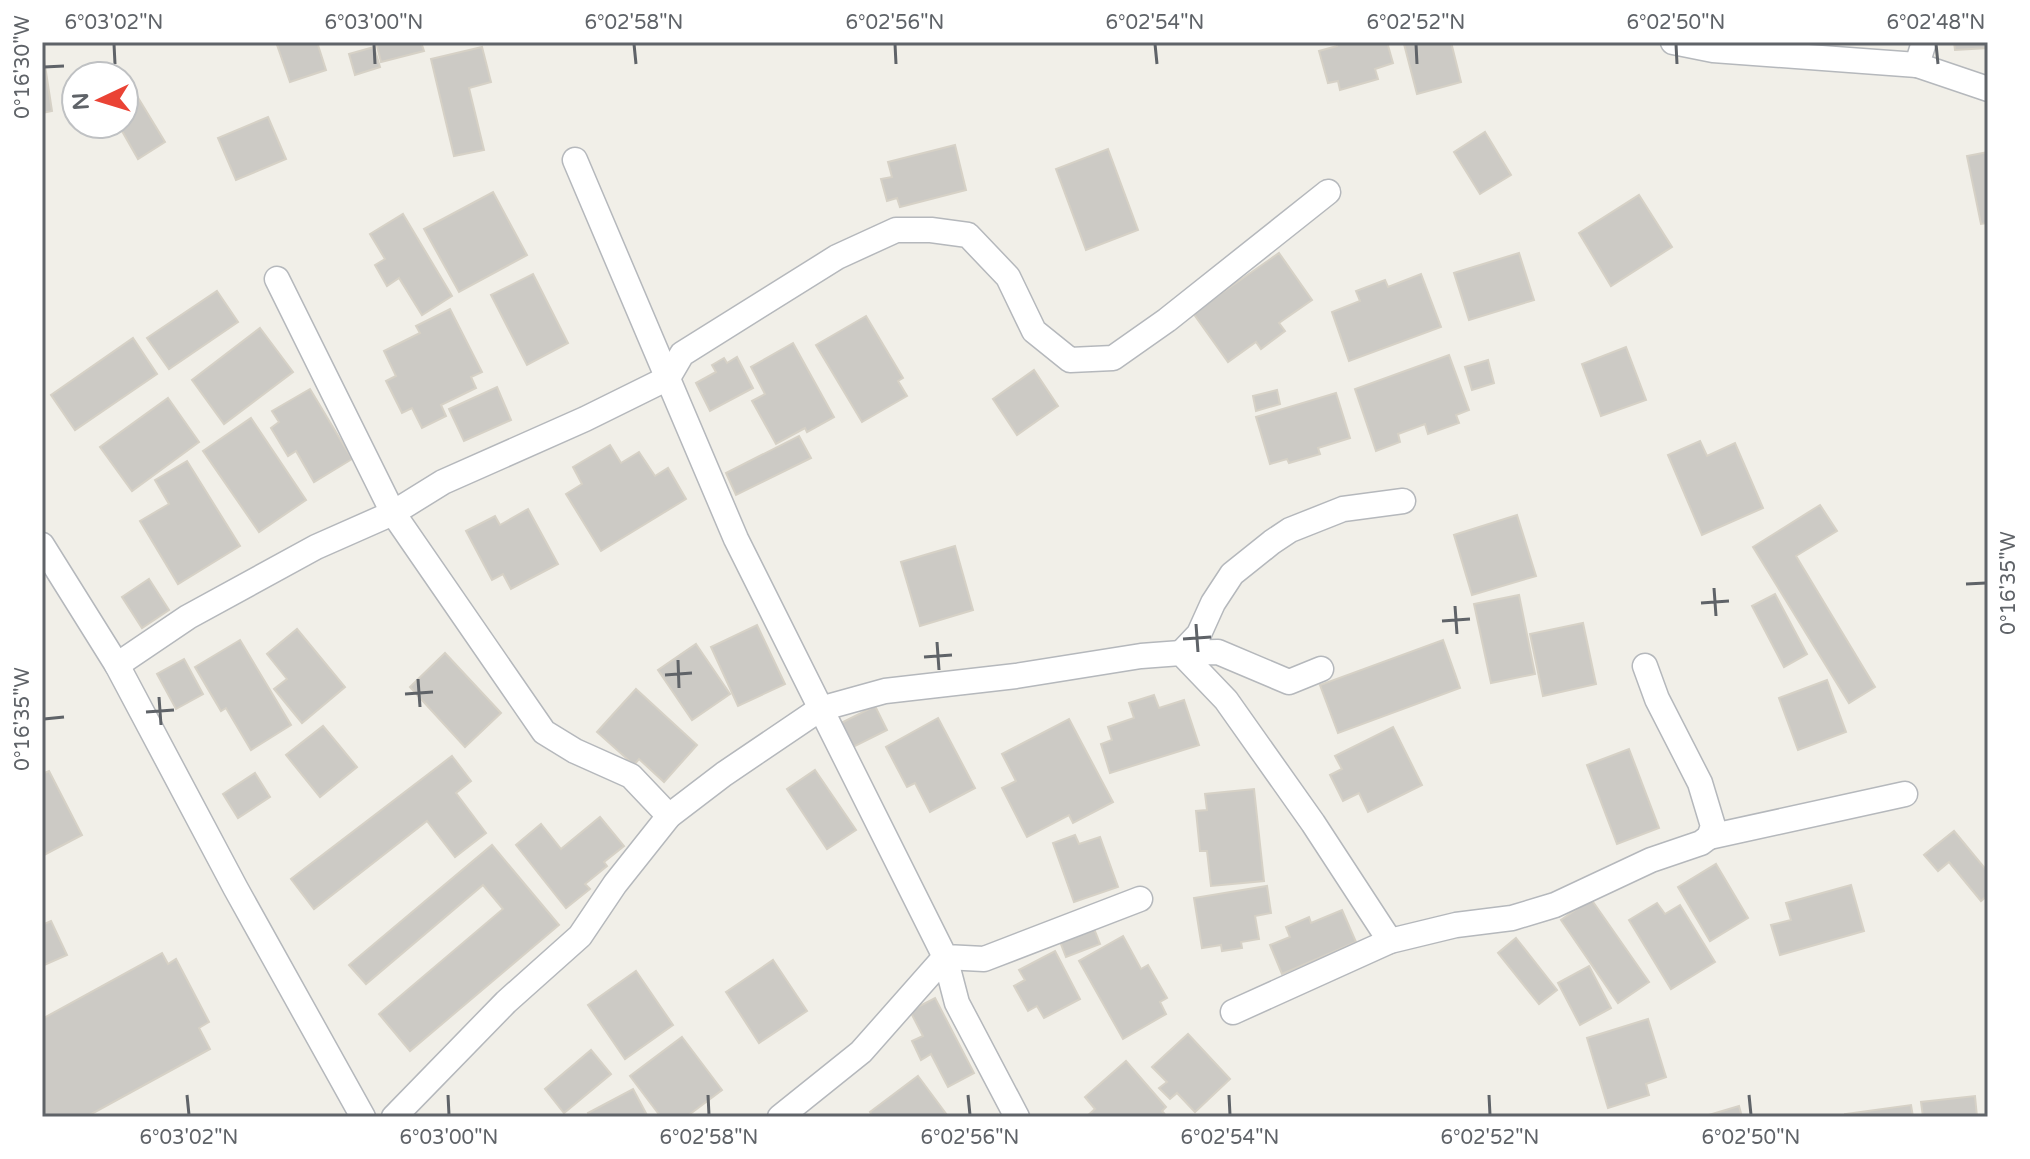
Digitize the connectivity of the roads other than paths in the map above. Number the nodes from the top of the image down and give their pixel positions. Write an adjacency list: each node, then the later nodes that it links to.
1 (1673, 42): 2 (street)
2 (1920, 54): 3 (street)
3 (1988, 89)
4 (575, 160): 7 (street)
5 (1328, 192): 7 (street)
6 (277, 279): 9 (street)
7 (668, 378): 9 (street); 15 (street)
8 (1403, 501): 11 (street)
9 (393, 513): 12 (street); 17 (street)
10 (42, 545): 12 (street)
11 (1181, 653): 14 (street); 15 (street); 20 (street)
12 (117, 665): 23 (street)
13 (1645, 666): 18 (street)
14 (1321, 669)
15 (820, 709): 17 (street); 21 (street)
16 (1905, 794): 18 (street)
17 (669, 816): 24 (street)
18 (1709, 837): 20 (street)
19 (1140, 899): 21 (street)
20 (1390, 941): 22 (street)
21 (945, 957): 25 (street); 26 (street)
22 (1233, 1012)
23 (363, 1117)
24 (394, 1117)
25 (780, 1117)
26 (1017, 1117)

